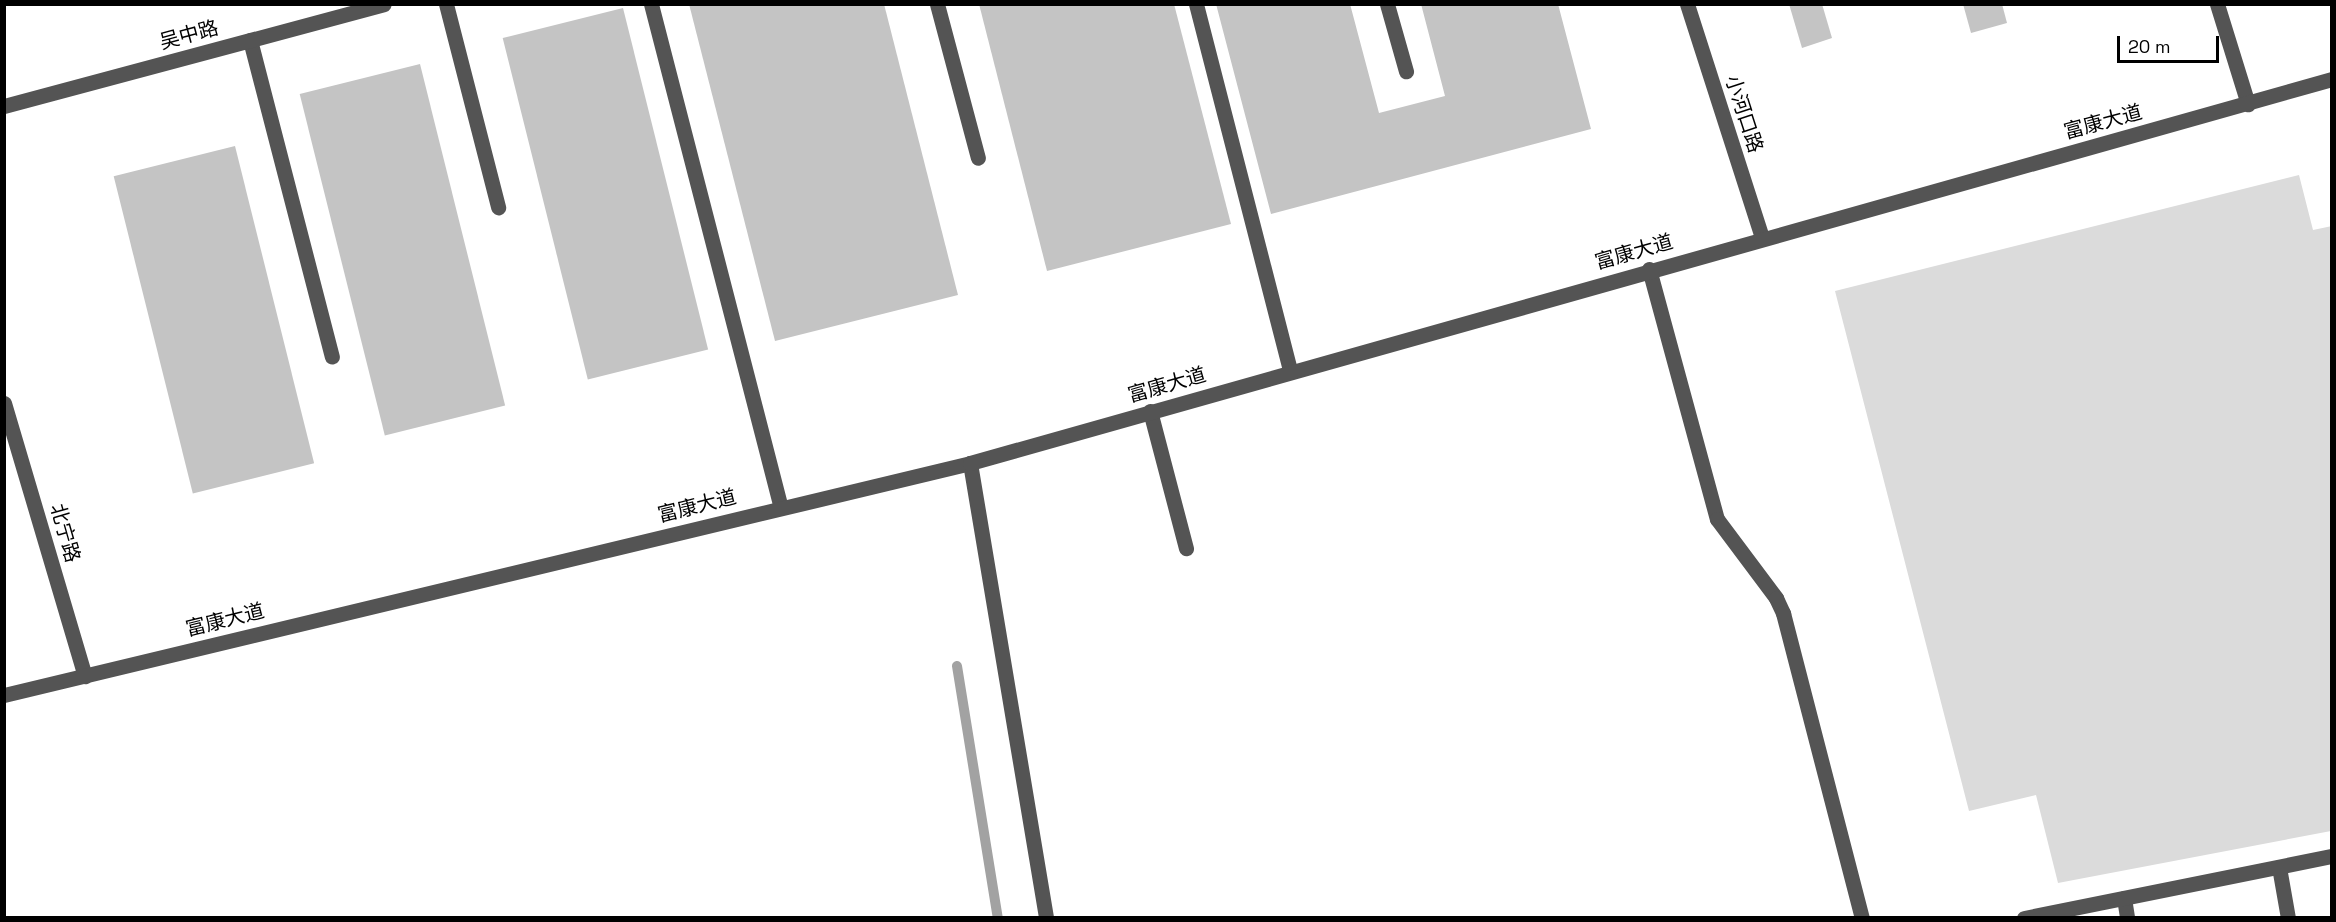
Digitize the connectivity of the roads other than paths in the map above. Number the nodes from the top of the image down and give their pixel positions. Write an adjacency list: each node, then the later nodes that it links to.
1 (384, 4): 9 (street, 吴中路)
2 (446, 4): 15 (street)
3 (651, 4): 23 (street)
4 (937, 4): 14 (street)
5 (1196, 4): 19 (street)
6 (1387, 4): 10 (street)
7 (1686, 4): 16 (street, 小河口路)
8 (2217, 4): 12 (street)
9 (250, 40): 13 (street, 吴中路); 18 (street)
10 (1406, 71)
11 (2331, 79): 12 (street, 富康大道)
12 (2248, 104): 16 (street, 富康大道)
13 (4, 106)
14 (978, 159)
15 (498, 207)
16 (1761, 237): 17 (street, 富康大道)
17 (1649, 269): 19 (street, 富康大道); 31 (street)
18 (332, 357)
19 (1290, 371): 21 (street, 富康大道)
20 (4, 403): 25 (street, 北宁路)
21 (1150, 411): 22 (street, 富康大道); 24 (street)
22 (970, 463): 23 (street, 富康大道); 30 (street)
23 (781, 508): 25 (street, 富康大道)
24 (1186, 548)
25 (85, 676): 26 (street, 富康大道)
26 (4, 695)
27 (2331, 856): 28 (street)
28 (2279, 867): 29 (street); 34 (street)
29 (2124, 897): 32 (street); 33 (street)
30 (1046, 918)
31 (1862, 918)
32 (2024, 918)
33 (2127, 918)
34 (2288, 918)

